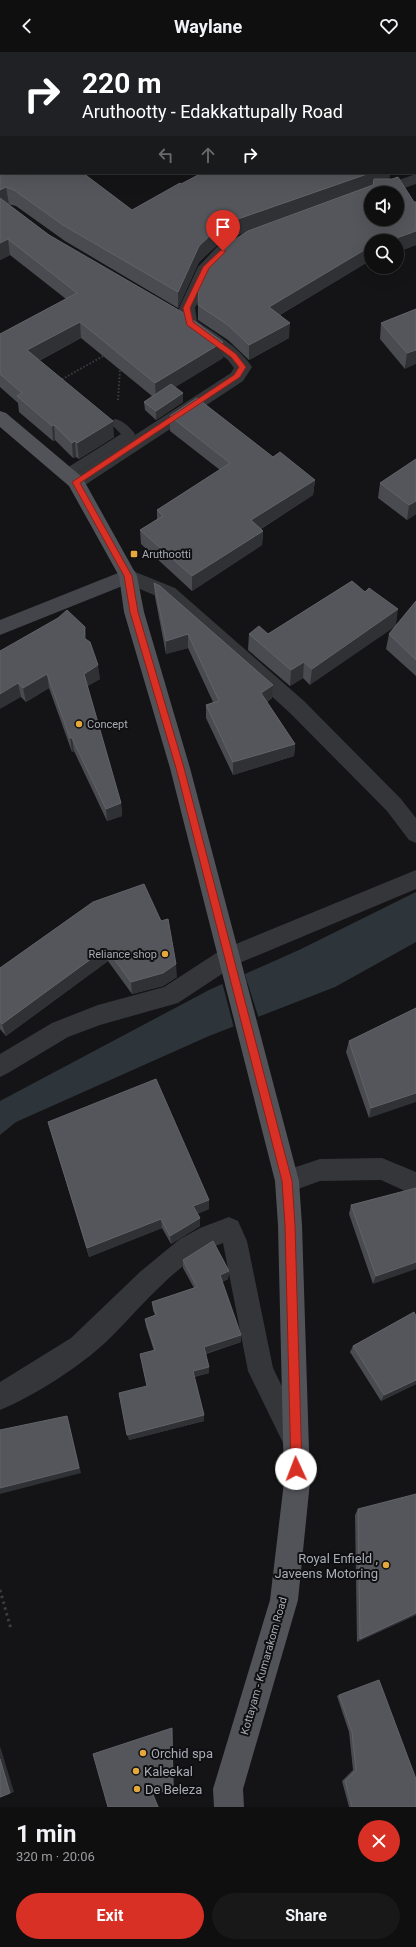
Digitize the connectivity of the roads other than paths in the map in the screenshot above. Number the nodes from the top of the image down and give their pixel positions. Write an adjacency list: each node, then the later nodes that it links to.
1 (406, 178): 2 (street); 3 (street)
2 (389, 186)
3 (416, 196)
4 (248, 238): 6 (street)
5 (170, 312): 6 (street)
6 (189, 323): 9 (street)
7 (0, 417): 9 (main road, Kottayam - Kumarakom Road)
8 (116, 423): 9 (lane)
9 (71, 478): 10 (main road, Kottayam - Kumarakom Road)
10 (128, 576): 11 (main road); 12 (street); 14 (main road, Kottayam - Kumarakom Road)
11 (0, 628)
12 (416, 834)
13 (416, 879): 14 (street)
14 (230, 962): 15 (street); 16 (main road, Kottayam - Kumarakom Road)
15 (0, 1066)
16 (287, 1181): 17 (street); 19 (main road, Kottayam - Kumarakom Road)
17 (416, 1184)
18 (0, 1398): 19 (street)
19 (296, 1442): 20 (main road, Kottayam - Kumarakom Road)
20 (229, 1807)

